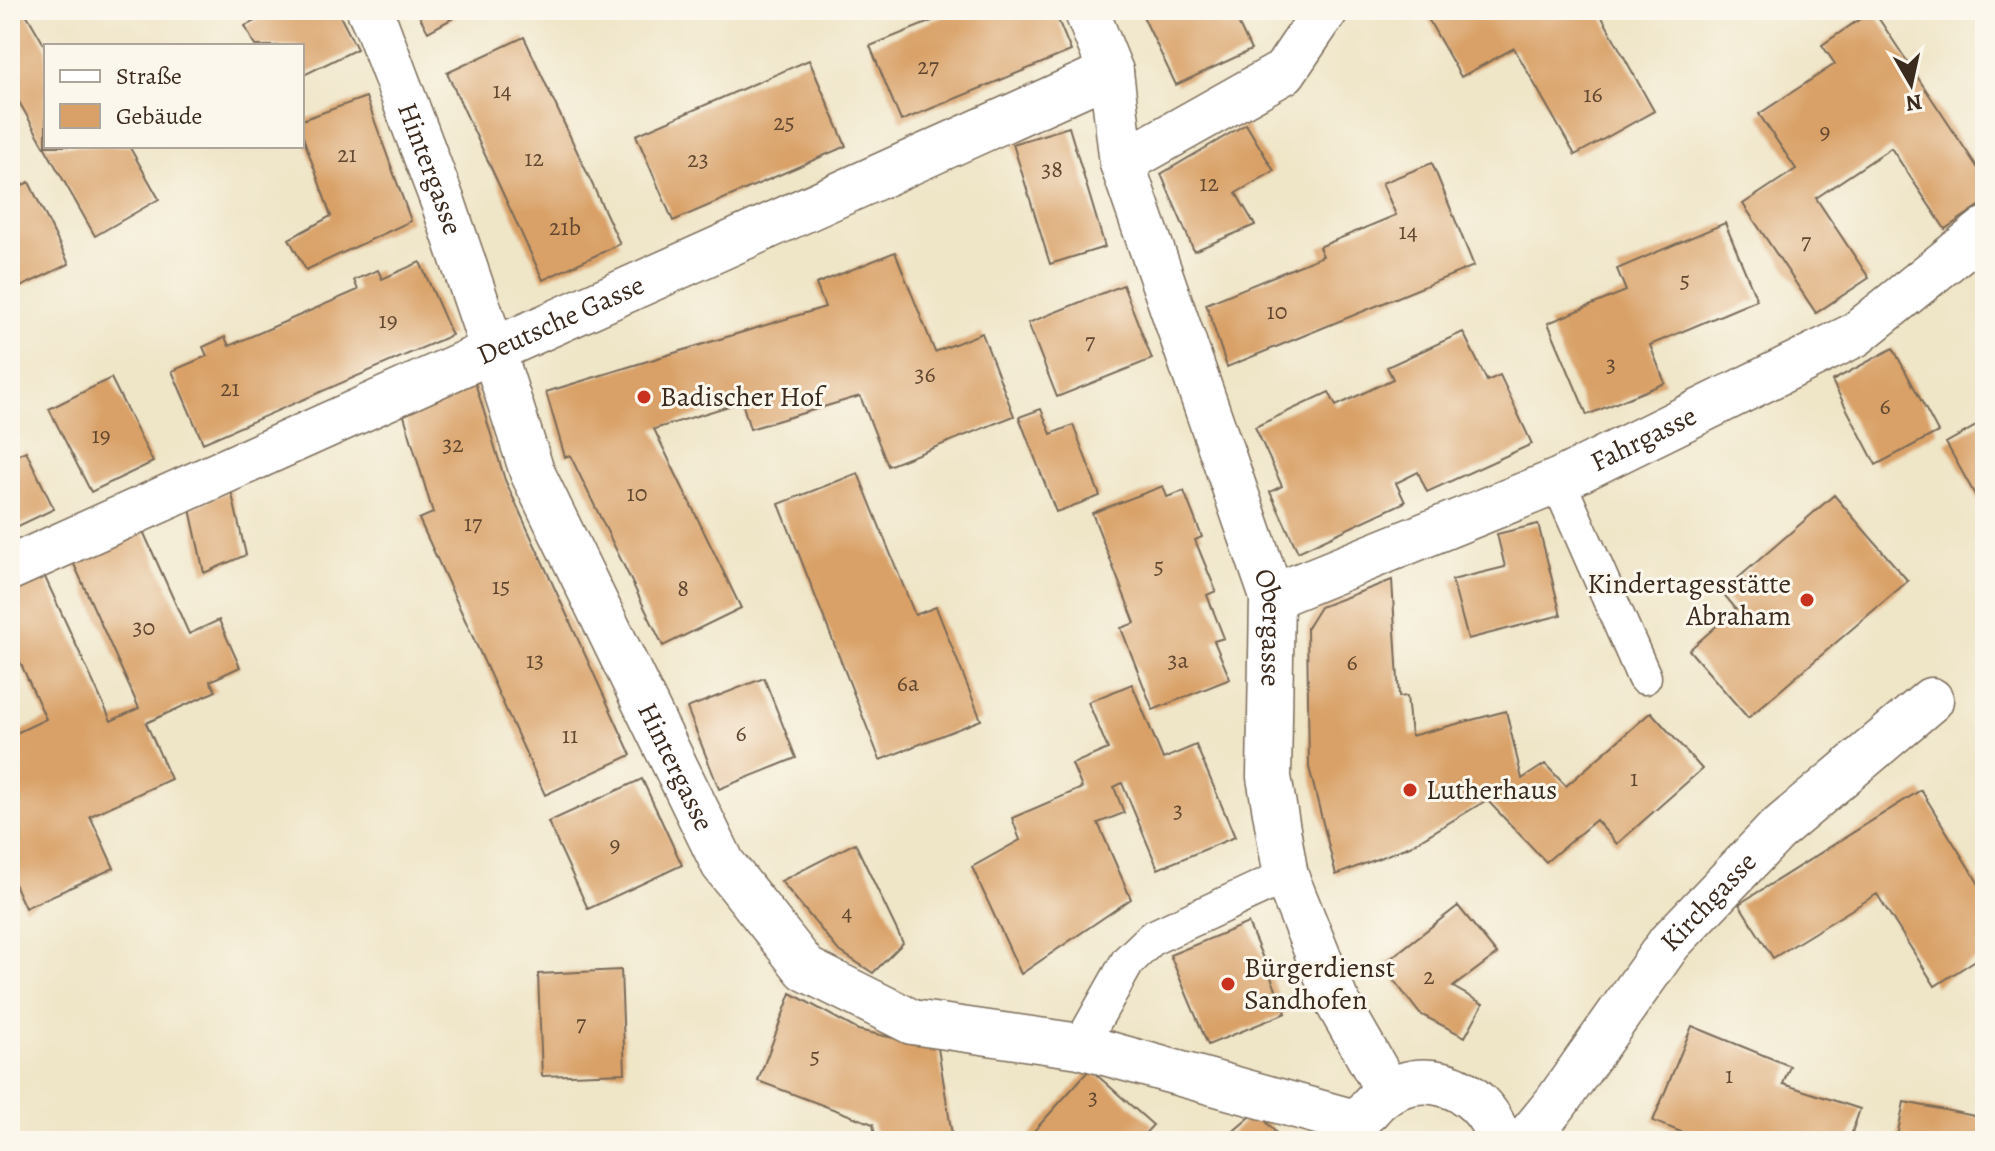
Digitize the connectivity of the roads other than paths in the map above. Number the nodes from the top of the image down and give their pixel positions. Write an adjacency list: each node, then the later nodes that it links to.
1 (369, 10): 7 (street, Hintergasse)
2 (1086, 10): 4 (street, Obergasse)
3 (1326, 10): 5 (street)
4 (1111, 72): 5 (street, Obergasse); 7 (street, Deutsche Gasse)
5 (1122, 163): 10 (street, Obergasse)
6 (1985, 230): 8 (street, Fahrgasse)
7 (493, 350): 9 (street, Deutsche Gasse); 14 (street, Hintergasse)
8 (1558, 481): 10 (street, Fahrgasse); 11 (lane)
9 (10, 568)
10 (1272, 597): 13 (street, Obergasse)
11 (1644, 677)
12 (1931, 700): 18 (street, Kirchgasse)
13 (1286, 876): 14 (lane); 15 (street, Obergasse)
14 (1080, 1046): 16 (street, Hintergasse)
15 (1388, 1091): 16 (street); 17 (street)
16 (1355, 1132)
17 (1499, 1141)
18 (1525, 1141)

